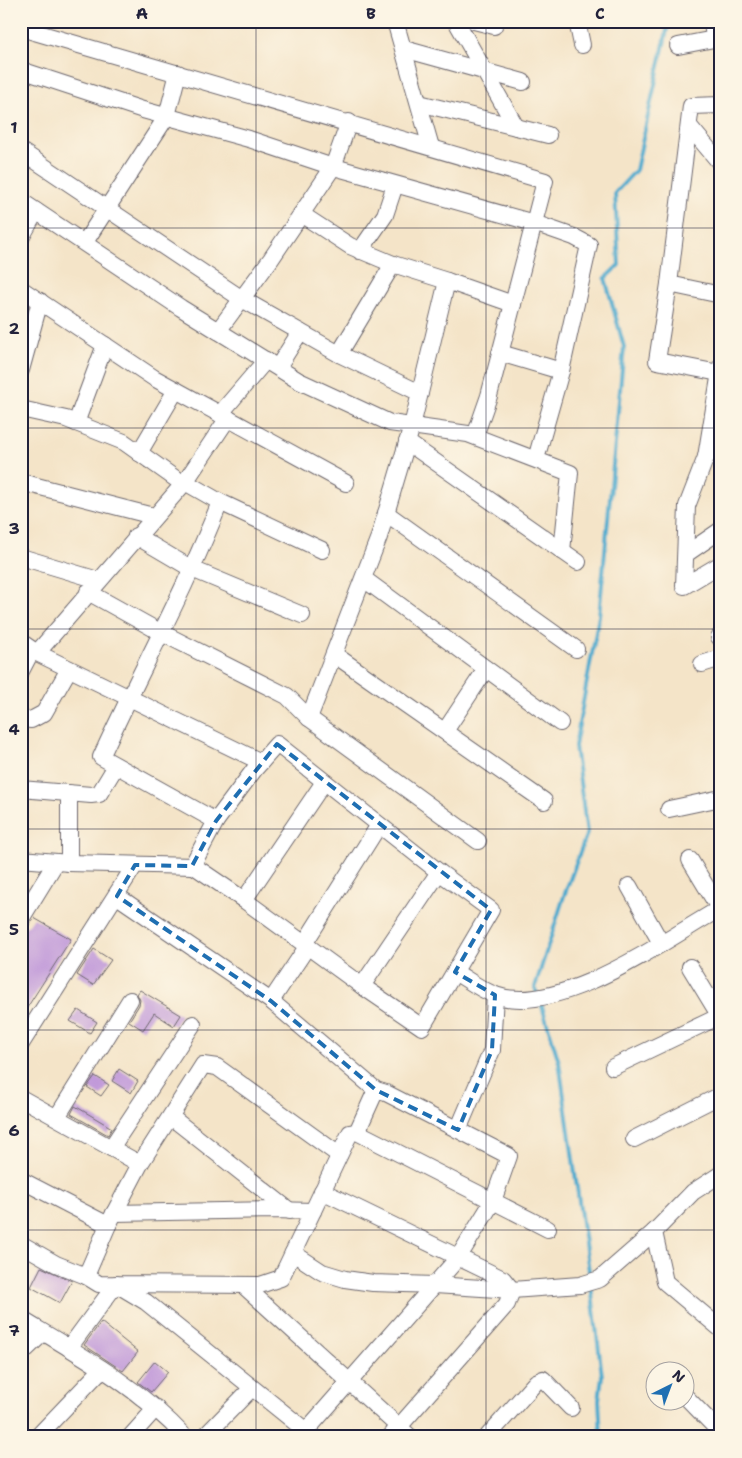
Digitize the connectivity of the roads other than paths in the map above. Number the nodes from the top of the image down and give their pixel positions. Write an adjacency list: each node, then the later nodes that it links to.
1 (395, 21): 11 (street)
2 (456, 21): 13 (street)
3 (474, 21): 6 (street)
4 (577, 21): 9 (street)
5 (712, 21): 8 (street)
6 (494, 26)
7 (21, 28): 14 (street)
8 (717, 39): 10 (street)
9 (582, 46)
10 (678, 46)
11 (404, 49): 13 (street); 16 (street)
12 (21, 70): 18 (street)
13 (486, 72): 15 (street); 20 (street)
14 (178, 73): 18 (street); 19 (street)
15 (524, 82)
16 (419, 103): 20 (street); 23 (street)
17 (721, 105): 21 (street)
18 (167, 116): 26 (street); 29 (street)
19 (350, 122): 23 (street); 26 (street)
20 (516, 127): 22 (street)
21 (690, 127): 25 (street); 38 (street)
22 (548, 135)
23 (432, 147): 32 (street)
24 (21, 151): 29 (street)
25 (721, 164)
26 (333, 167): 27 (street); 31 (street)
27 (395, 185): 32 (street); 35 (street)
28 (21, 201): 30 (street)
29 (107, 208): 34 (street); 41 (street)
30 (36, 211): 33 (street); 34 (street)
31 (301, 214): 35 (street); 41 (street)
32 (534, 223): 43 (street); 52 (street)
33 (21, 238)
34 (85, 242): 44 (street)
35 (360, 251): 36 (street)
36 (393, 264): 37 (street); 48 (street)
37 (447, 281): 43 (street); 54 (street)
38 (668, 284): 40 (street); 51 (street)
39 (21, 289): 42 (street)
40 (721, 295)
41 (242, 299): 44 (street); 45 (street)
42 (40, 301): 46 (street); 50 (street)
43 (513, 304): 47 (street)
44 (218, 330): 49 (street)
45 (300, 332): 48 (street); 49 (street)
46 (105, 344): 53 (street); 57 (street)
47 (500, 353): 52 (street); 59 (street)
48 (338, 354): 54 (street)
49 (272, 364): 56 (street); 58 (street)
50 (21, 370)
51 (720, 370): 63 (street)
52 (561, 371): 64 (street)
53 (176, 390): 56 (street); 62 (street)
54 (420, 392): 58 (street)
55 (21, 409): 57 (street)
56 (224, 416): 66 (street); 67 (street)
57 (76, 423): 62 (street)
58 (412, 426): 59 (street); 60 (street)
59 (475, 436): 64 (street)
60 (407, 442): 69 (street); 74 (street)
61 (721, 444): 63 (street)
62 (139, 453): 66 (street)
63 (706, 457): 75 (street)
64 (536, 459): 74 (street)
65 (21, 482): 70 (street)
66 (184, 483): 68 (street); 70 (street)
67 (346, 483)
68 (220, 502): 73 (street); 79 (street)
69 (386, 513): 80 (street); 85 (street)
70 (154, 516): 72 (street)
71 (721, 530): 75 (street)
72 (136, 536): 79 (street); 81 (street)
73 (322, 550)
74 (562, 551): 77 (street)
75 (686, 554): 78 (street)
76 (21, 557): 81 (street)
77 (578, 562)
78 (721, 564)
79 (192, 569): 82 (street); 83 (street)
80 (364, 579): 86 (street); 90 (street)
81 (93, 586): 83 (street); 84 (street)
82 (302, 615)
83 (160, 632): 92 (street); 93 (street)
84 (30, 648): 89 (street); 91 (street)
85 (576, 649)
86 (335, 655): 93 (street); 96 (street)
87 (721, 658): 88 (street)
88 (702, 664)
89 (69, 669): 92 (street); 94 (street)
90 (486, 669): 95 (street); 96 (street)
91 (21, 672)
92 (128, 698): 97 (street); 98 (street)
93 (309, 718): 107 (street)
94 (21, 720)
95 (560, 723)
96 (445, 731): 103 (street)
97 (261, 762): 99 (street); 105 (street)
98 (116, 766): 101 (street); 105 (street)
99 (324, 782): 106 (street); 116 (street)
100 (21, 789): 101 (street)
101 (68, 793): 110 (street)
102 (721, 798): 104 (street)
103 (544, 801)
104 (669, 809)
105 (216, 820): 112 (street)
106 (379, 825): 113 (street); 120 (street)
107 (478, 841)
108 (21, 859): 110 (street)
109 (690, 860): 117 (street)
110 (62, 863): 111 (street); 118 (street)
111 (135, 865): 112 (street); 115 (street)
112 (192, 866): 116 (street)
113 (439, 872): 122 (street); 123 (street)
114 (629, 886): 119 (street)
115 (117, 896): 126 (street); 129 (street)
116 (244, 900): 120 (street)
117 (720, 908): 119 (street)
118 (21, 919)
119 (661, 943): 124 (street)
120 (305, 946): 123 (street); 126 (street)
121 (690, 967): 127 (street)
122 (455, 972): 123 (street); 124 (street)
123 (362, 986)
124 (495, 995): 136 (street)
125 (130, 1000): 134 (street)
126 (271, 1001): 131 (street)
127 (720, 1017): 130 (street)
128 (193, 1024): 139 (street)
129 (21, 1044)
130 (613, 1067)
131 (376, 1090): 136 (street); 137 (street)
132 (721, 1095): 138 (street)
133 (21, 1098): 134 (street)
134 (57, 1117): 139 (street)
135 (171, 1117): 140 (street); 141 (street); 146 (street)
136 (458, 1130): 145 (street)
137 (357, 1132): 140 (street); 145 (street)
138 (634, 1139)
139 (111, 1148): 141 (street)
140 (339, 1155): 144 (street)
141 (140, 1164): 148 (street)
142 (721, 1174): 150 (street)
143 (21, 1180): 148 (street)
144 (322, 1192): 147 (street); 153 (street)
145 (493, 1201): 149 (street); 153 (street)
146 (290, 1211): 147 (street); 148 (street)
147 (313, 1211): 152 (street)
148 (111, 1219): 154 (street)
149 (548, 1229)
150 (654, 1232): 158 (street); 160 (street)
151 (21, 1244): 154 (street)
152 (293, 1253): 156 (street); 157 (street)
153 (458, 1258): 157 (street); 158 (street)
154 (86, 1276): 155 (street)
155 (116, 1284): 156 (street); 162 (street); 166 (street)
156 (243, 1285): 165 (street)
157 (435, 1285): 158 (street); 165 (street)
158 (512, 1290): 170 (street)
159 (21, 1319): 161 (street)
160 (721, 1329)
161 (43, 1332): 162 (street); 163 (street)
162 (68, 1348): 164 (street)
163 (21, 1354)
164 (102, 1369): 168 (street); 173 (street)
165 (351, 1381): 170 (street); 172 (street)
166 (252, 1388): 172 (street); 176 (street)
167 (694, 1405): 171 (street)
168 (156, 1408): 174 (street); 175 (street)
169 (571, 1408): 177 (street)
170 (400, 1433)
171 (721, 1433)
172 (303, 1434)
173 (37, 1437)
174 (130, 1437)
175 (185, 1437)
176 (204, 1437)
177 (487, 1437)

